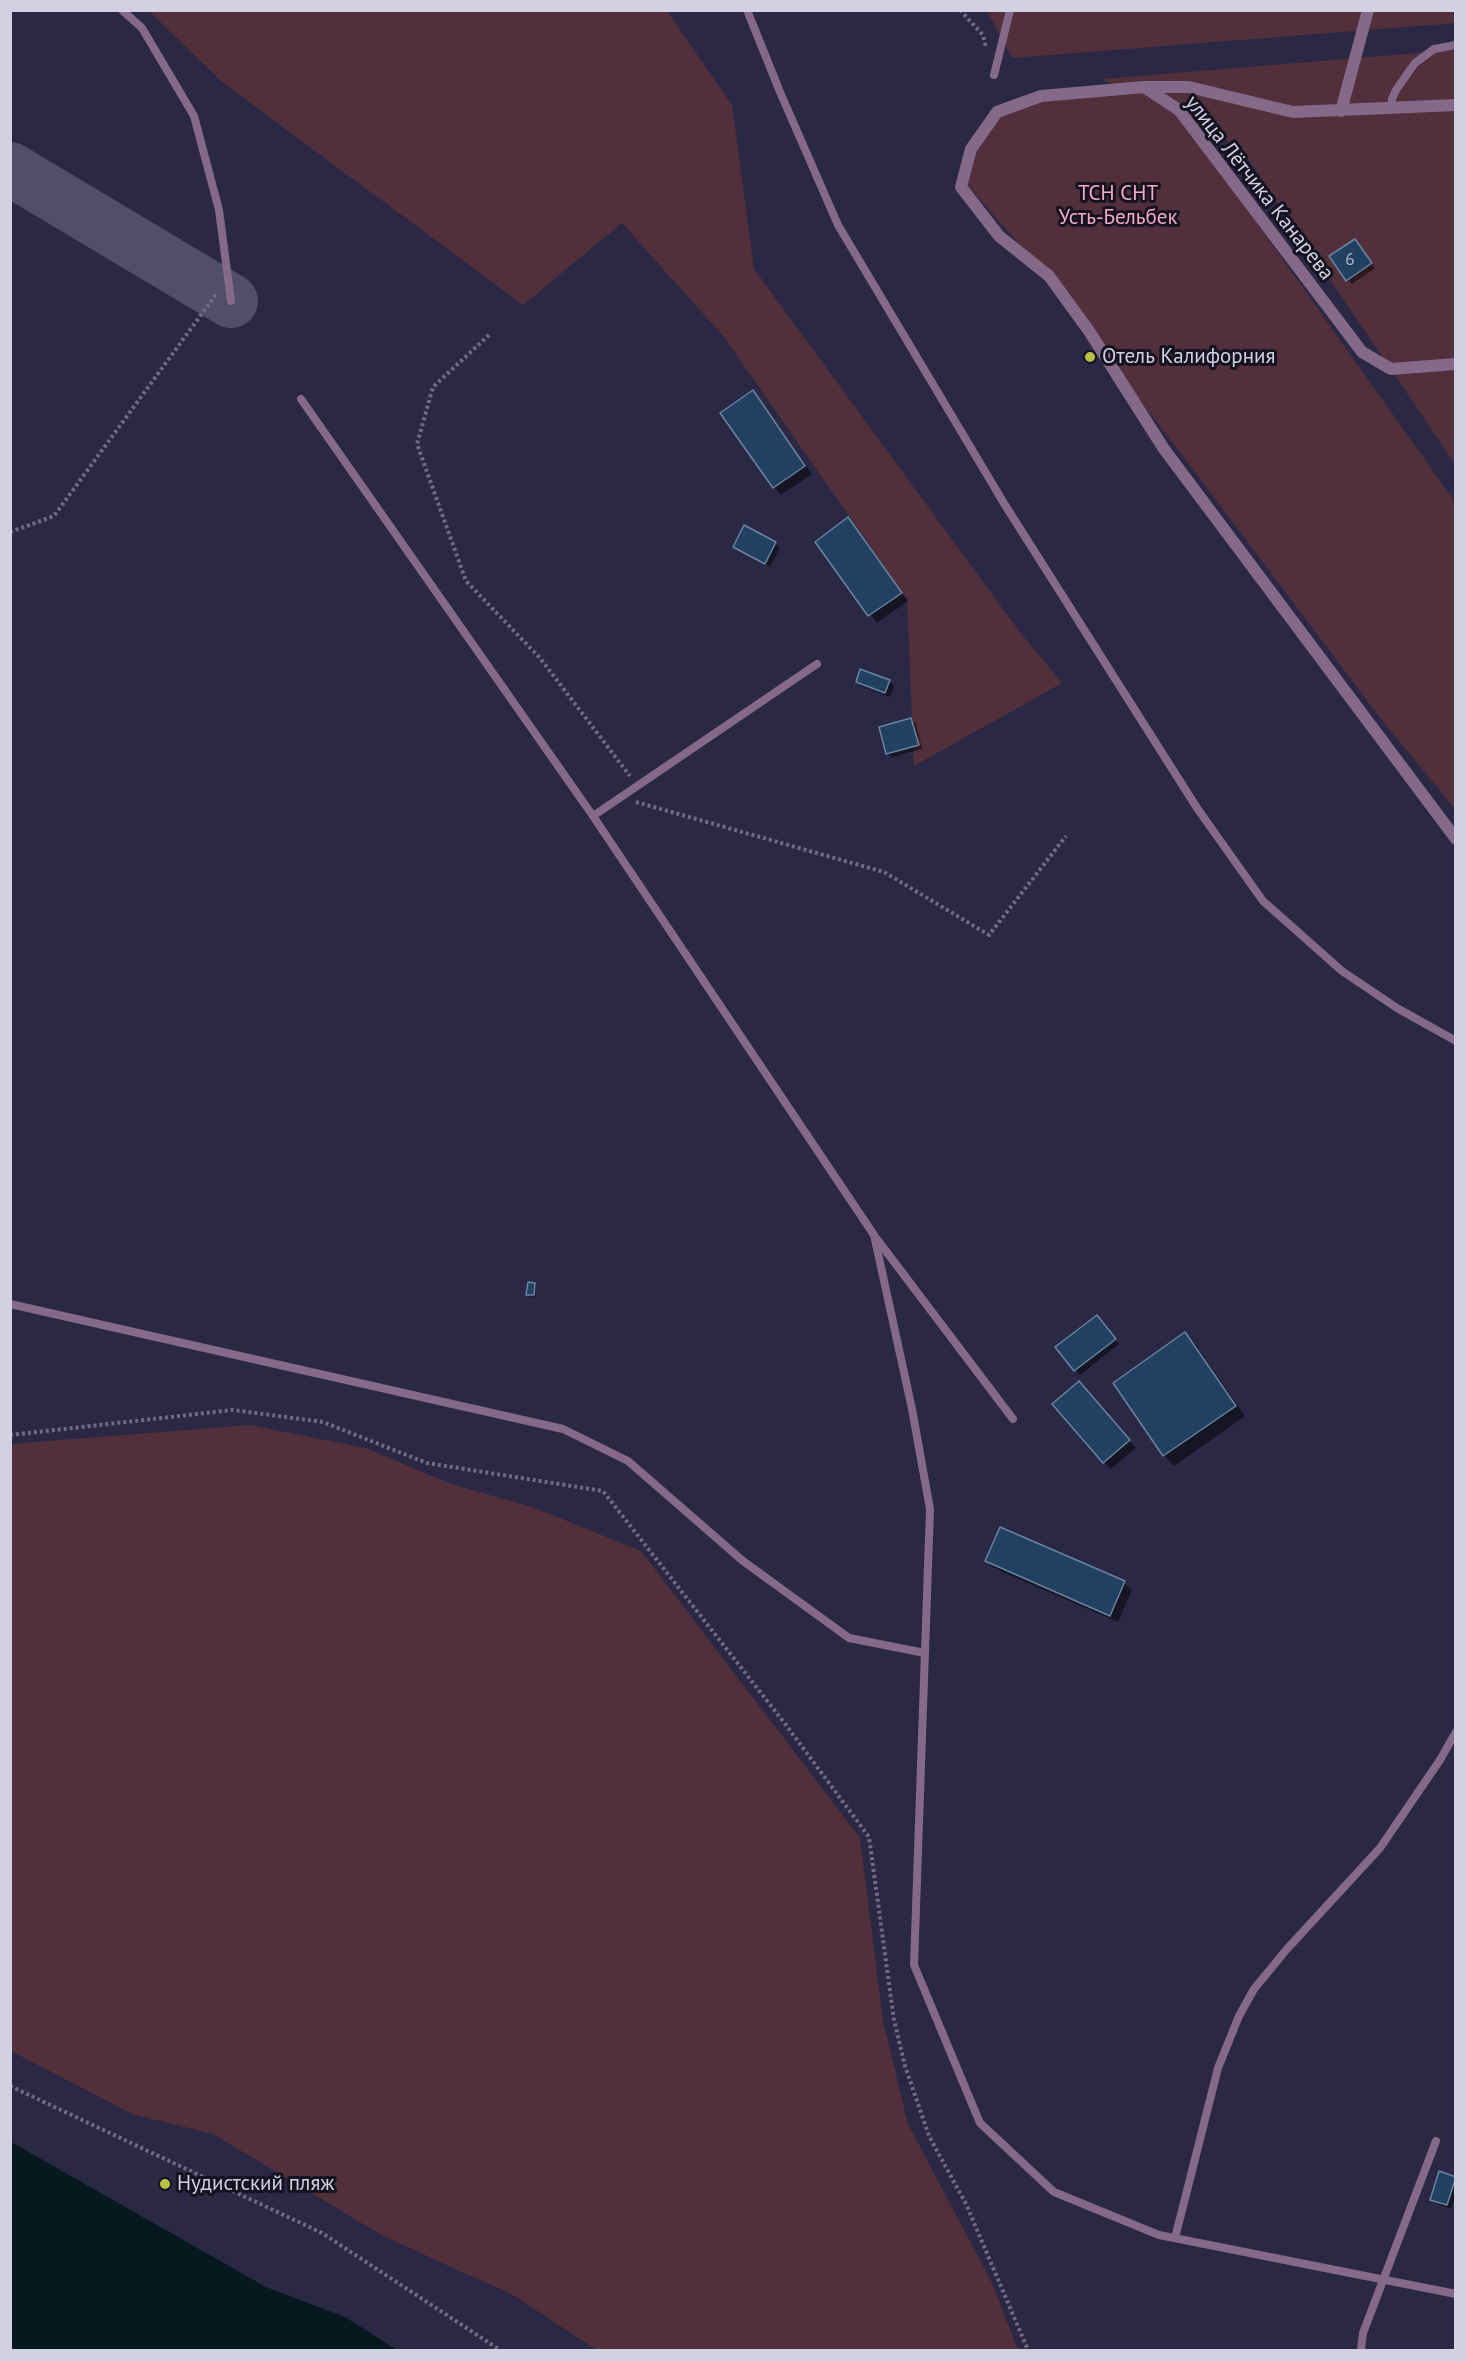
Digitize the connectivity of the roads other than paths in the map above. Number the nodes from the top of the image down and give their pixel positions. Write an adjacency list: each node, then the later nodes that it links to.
1 (122, 10): 11 (lane)
2 (747, 10): 17 (lane)
3 (1010, 10): 6 (lane)
4 (1368, 10): 10 (street)
5 (1455, 45): 9 (lane)
6 (994, 75)
7 (1144, 87): 10 (street); 12 (street, улица Лётчика Канарева); 16 (street)
8 (1455, 105): 9 (street)
9 (1392, 109): 10 (street)
10 (1341, 111)
11 (231, 301)
12 (1455, 364)
13 (301, 399): 15 (lane)
14 (817, 664): 15 (lane)
15 (593, 816): 18 (lane)
16 (1455, 839)
17 (1455, 1041)
18 (874, 1234): 20 (lane); 21 (lane)
19 (10, 1304): 21 (lane)
20 (1013, 1419)
21 (925, 1653): 24 (lane)
22 (1455, 1732): 24 (lane)
23 (1436, 2141): 25 (lane)
24 (1175, 2238): 25 (lane)
25 (1384, 2278): 26 (lane); 27 (lane)
26 (1455, 2294)
27 (1361, 2350)

